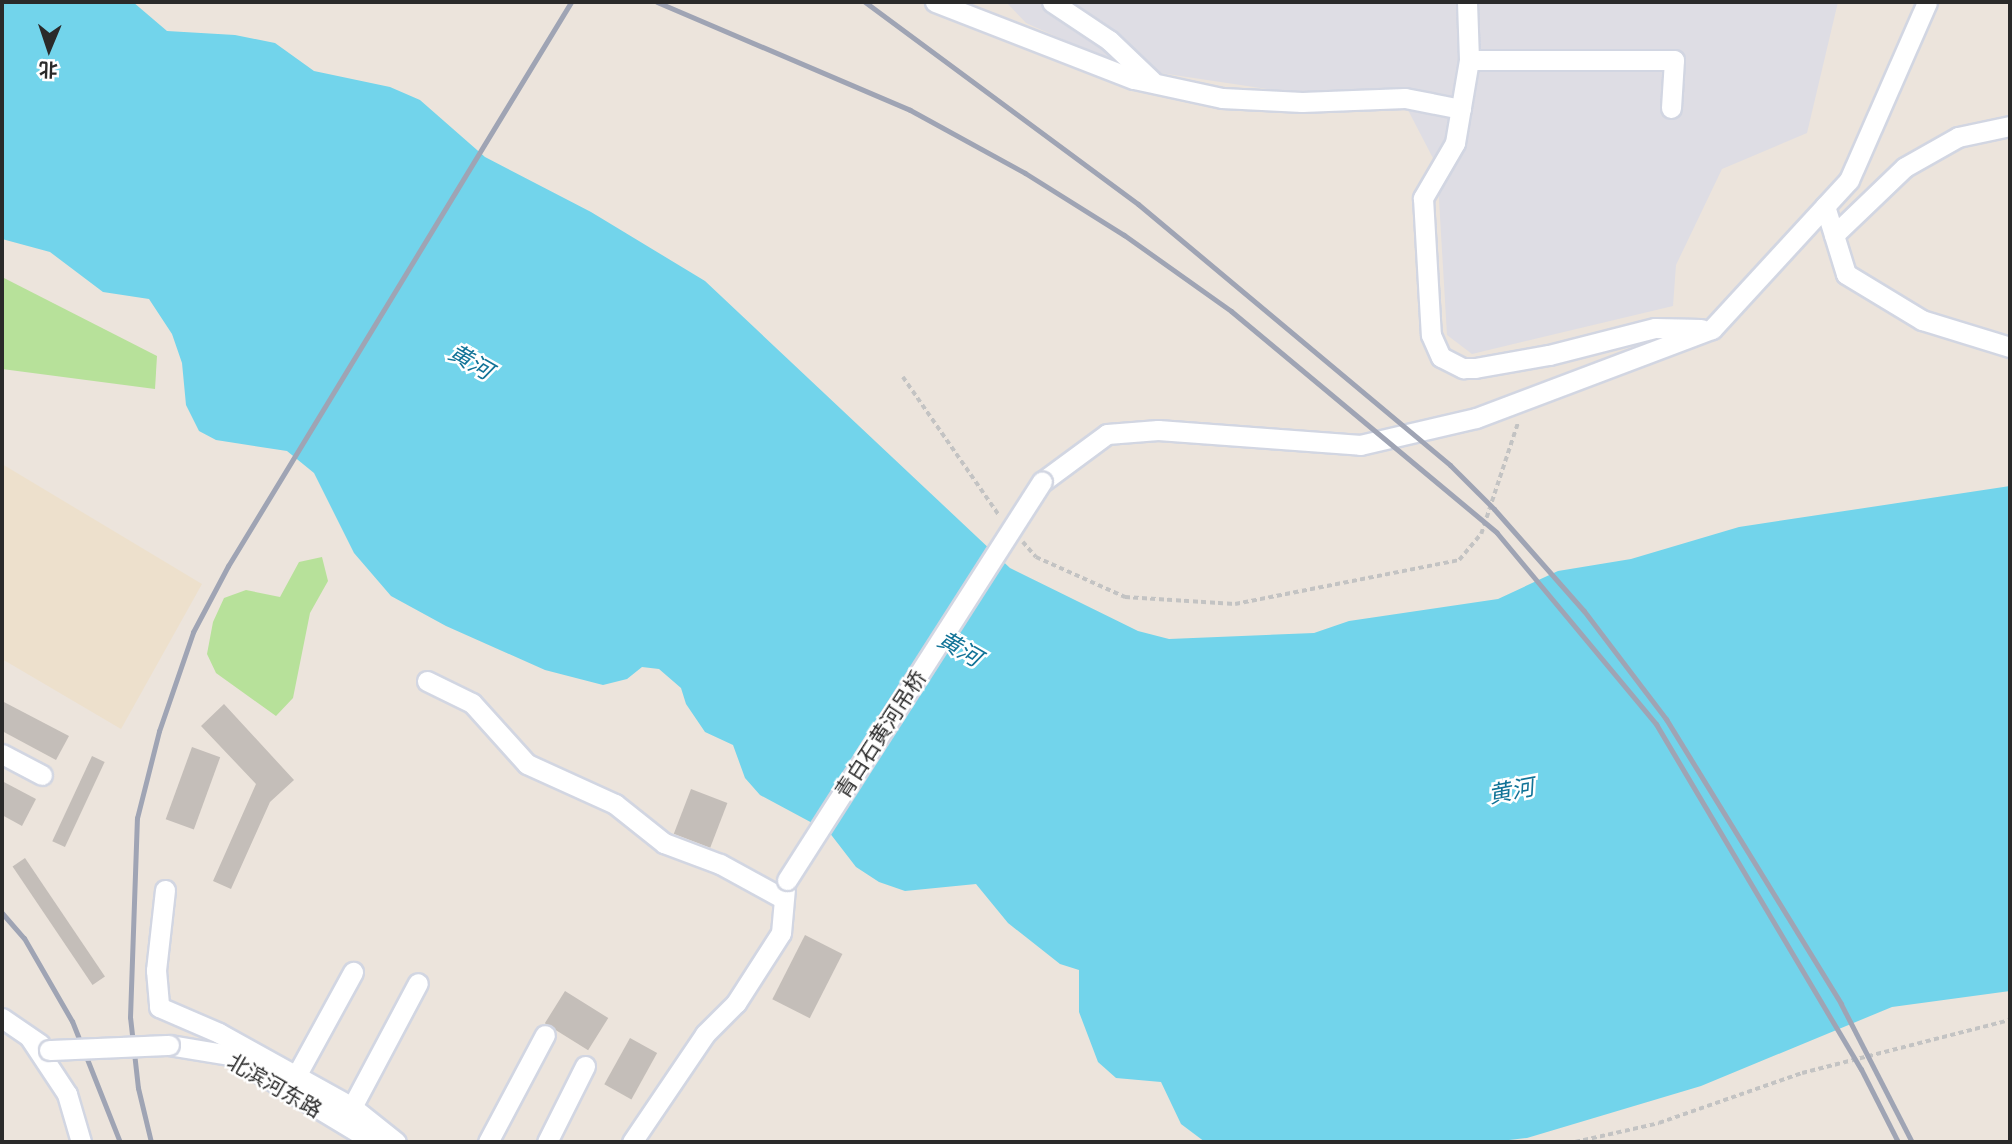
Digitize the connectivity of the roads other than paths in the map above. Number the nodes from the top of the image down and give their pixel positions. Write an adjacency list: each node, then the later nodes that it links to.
1 (935, 2): 6 (street)
2 (1052, 2): 6 (street)
3 (1467, 2): 5 (street)
4 (1927, 2): 10 (street)
5 (1469, 60): 7 (street); 8 (street)
6 (1154, 83): 8 (street)
7 (1671, 108)
8 (1461, 109): 12 (street)
9 (2010, 126): 11 (street)
10 (1825, 206): 11 (street); 12 (street)
11 (1834, 235): 13 (street)
12 (1712, 329): 17 (street, 青白石黄河吊桥, bridge)
13 (2010, 346)
14 (427, 681): 17 (street)
15 (2, 754): 16 (street)
16 (42, 775)
17 (784, 889): 32 (street)
18 (165, 890): 25 (street)
19 (353, 972): 25 (street)
20 (418, 983): 26 (street)
21 (2, 1018): 23 (street)
22 (545, 1035): 30 (street)
23 (30, 1038): 27 (street); 28 (street, 北滨河东路, bridge)
24 (586, 1066): 31 (street)
25 (295, 1078): 26 (street)
26 (352, 1107): 29 (street)
27 (81, 1142)
28 (374, 1142)
29 (396, 1142)
30 (488, 1142)
31 (548, 1142)
32 (632, 1142)

